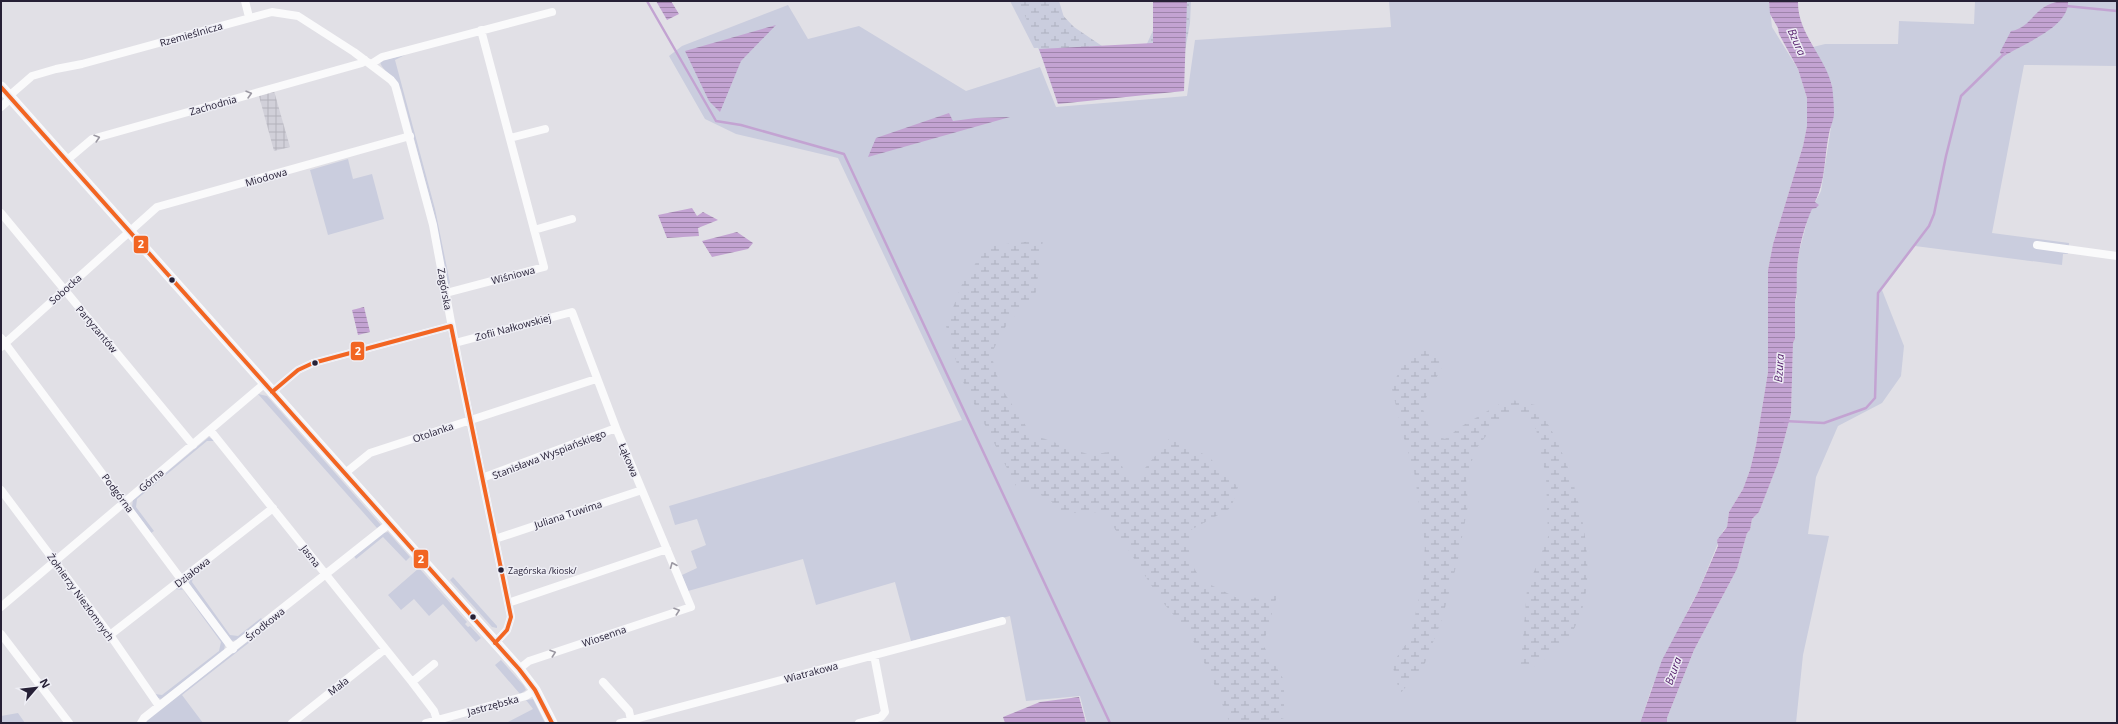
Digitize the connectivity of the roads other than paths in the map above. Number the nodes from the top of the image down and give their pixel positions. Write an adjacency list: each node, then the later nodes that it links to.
1 (245, 1): 3 (street)
2 (552, 12): 4 (street, Zachodnia)
3 (249, 17): 5 (street, Rzemieślnicza); 7 (street, Rzemieślnicza)
4 (481, 30): 5 (street, Zachodnia); 11 (street, Wiśniowa)
5 (368, 62): 10 (street, Zagórska); 12 (street, Zachodnia, one-way to 5)
6 (1, 87): 7 (main road)
7 (10, 97): 8 (street, Rzemieślnicza); 12 (main road)
8 (1, 107)
9 (545, 129): 11 (street)
10 (410, 136): 16 (street, Miodowa); 20 (street, Zagórska)
11 (510, 138): 15 (street, Wiśniowa)
12 (66, 161): 16 (main road)
13 (1, 213): 19 (street, Partyzantów)
14 (572, 219): 15 (street)
15 (534, 230): 20 (street, Wiśniowa)
16 (129, 232): 19 (street, Sobocka); 26 (main road)
17 (2037, 245): 18 (street)
18 (2117, 256)
19 (64, 290): 24 (street, Sobocka); 31 (street, Partyzantów)
20 (446, 292): 22 (street, Zagórska)
21 (572, 312): 23 (street, Zofii Nałkowskiej); 25 (street, Łąkowa)
22 (451, 326): 23 (street, Zagórska); 27 (street)
23 (455, 342): 28 (street, Zagórska)
24 (2, 343): 36 (street, Podgórna)
25 (596, 379): 28 (street, Otolanka); 29 (street, Łąkowa)
26 (264, 384): 27 (main road); 30 (street, Górna)
27 (272, 392): 32 (main road)
28 (470, 420): 32 (street, Otolanka); 33 (street, Zagórska)
29 (616, 428): 33 (street, Stanisława Wyspiańskiego); 35 (street, Łąkowa)
30 (210, 430): 31 (street, Górna); 37 (street, Jasna)
31 (193, 445): 36 (street, Górna)
32 (344, 474): 38 (main road)
33 (482, 478): 39 (street, Zagórska)
34 (1, 490): 41 (street, Żołnierzy Niezłomnych)
35 (642, 490): 39 (street, Juliana Tuwima); 40 (street, Łąkowa)
36 (124, 502): 41 (street, Górna); 43 (street, Podgórna)
37 (273, 508): 42 (street, Jasna); 43 (street, Działowa)
38 (389, 524): 42 (street, Środkowa); 50 (main road)
39 (494, 539): 44 (street, Zagórska)
40 (667, 549): 44 (street); 46 (street, Łąkowa, one-way to 40)
41 (54, 561): 45 (street, Górna); 49 (street, Żołnierzy Niezłomnych)
42 (326, 574): 51 (street, Środkowa); 52 (street, Jasna)
43 (182, 580): 49 (street, Działowa); 51 (street, Podgórna)
44 (508, 603): 50 (street, Zagórska)
45 (1, 607)
46 (691, 607): 55 (street, Wiosenna, one-way to 46)
47 (1002, 621): 53 (street, Wiatrakowa)
48 (1, 634): 62 (street)
49 (110, 635): 59 (street, Żołnierzy Niezłomnych)
50 (495, 643): 55 (main road)
51 (232, 649): 59 (street, Środkowa)
52 (385, 649): 56 (street, Jasna); 64 (street, Mała)
53 (874, 655): 61 (street, Wiatrakowa); 68 (street)
54 (434, 664): 56 (street)
55 (519, 669): 58 (main road)
56 (412, 682): 60 (street, Jasna)
57 (603, 682): 61 (street)
58 (535, 690): 60 (street, Jastrzębska); 66 (main road)
59 (159, 706): 63 (street, Środkowa)
60 (437, 720): 65 (street, Jastrzębska)
61 (631, 720): 67 (street, Wiatrakowa)
62 (67, 721)
63 (141, 723)
64 (292, 723)
65 (426, 723)
66 (552, 723)
67 (620, 723)
68 (859, 723)

